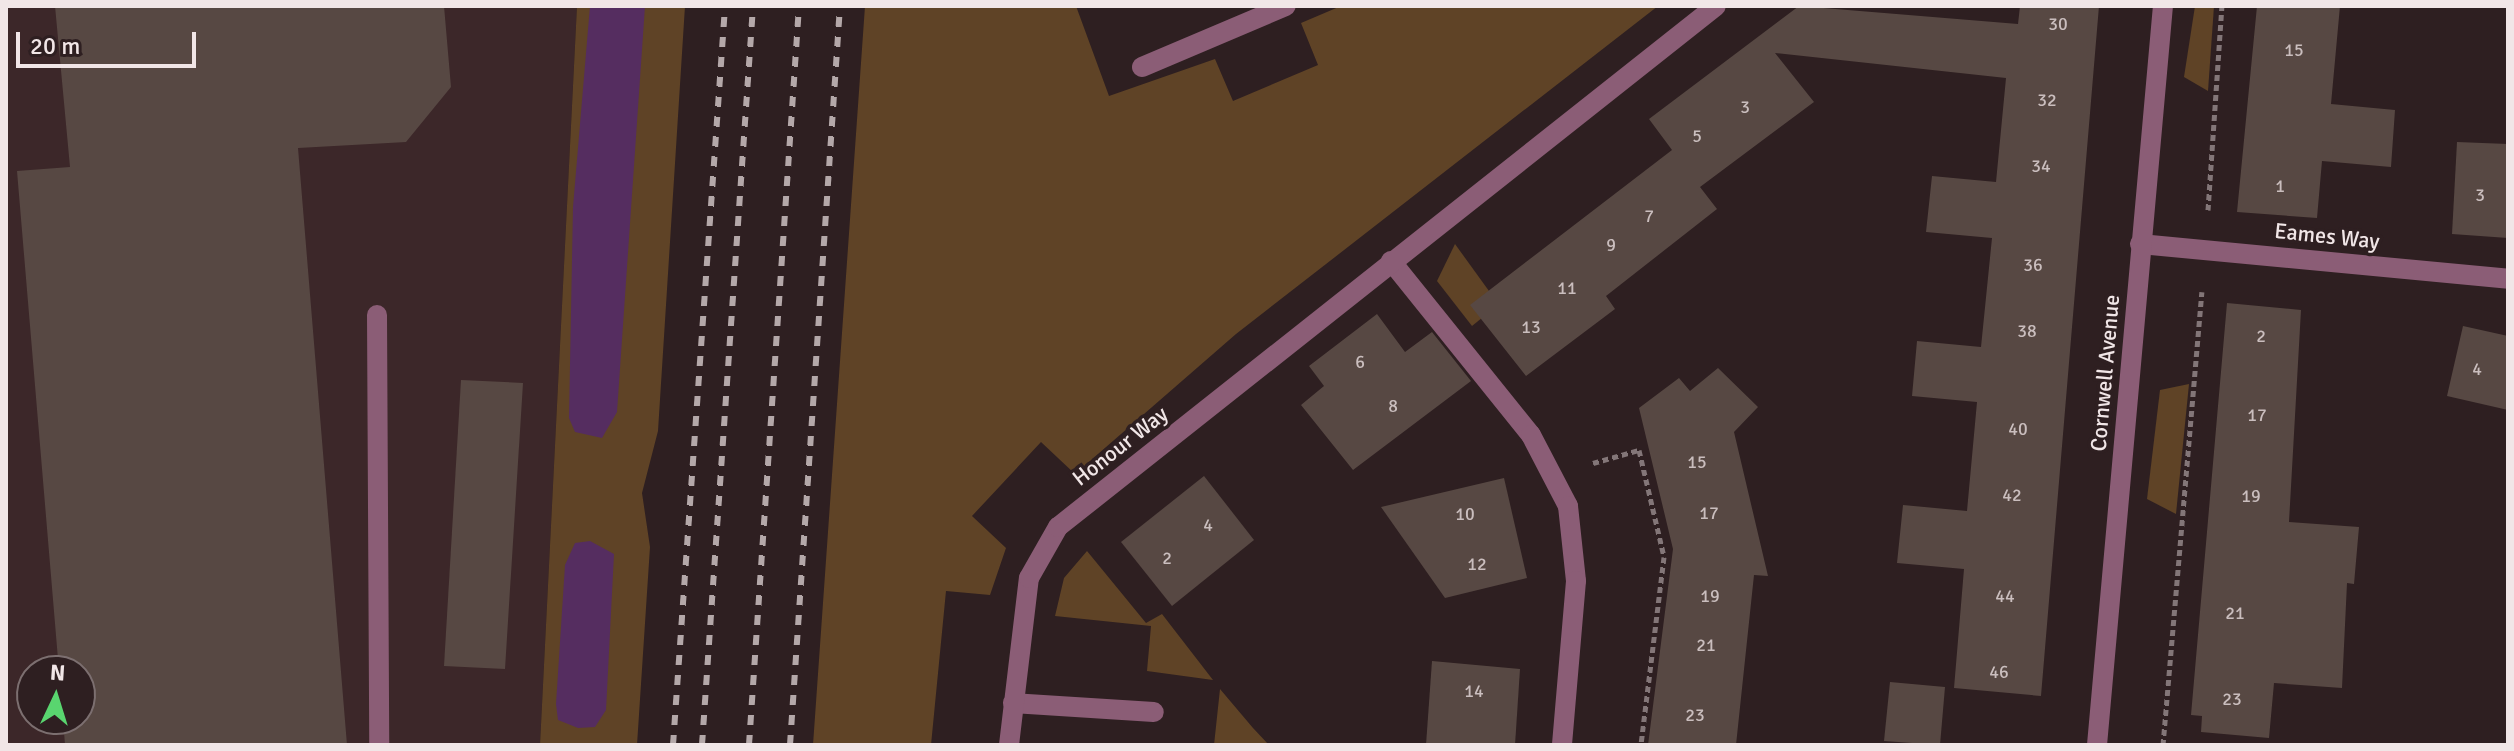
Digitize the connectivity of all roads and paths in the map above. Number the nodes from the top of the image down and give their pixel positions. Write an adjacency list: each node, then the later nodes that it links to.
1 (1284, 6): 5 (street)
2 (1716, 6): 8 (street, Honour Way)
3 (2163, 6): 6 (street, Cornwell Avenue)
4 (2222, 6): 7 (path)
5 (1142, 67)
6 (2140, 244): 7 (street, Eames Way); 18 (street, Cornwell Avenue)
7 (2205, 248): 9 (street, Eames Way); 19 (path)
8 (1391, 261): 11 (street); 12 (street, Honour Way)
9 (2508, 279)
10 (377, 315): 14 (street)
11 (1554, 474): 16 (street); 17 (path)
12 (1013, 703): 13 (street); 15 (street, Honour Way)
13 (1154, 712)
14 (379, 745)
15 (1009, 745)
16 (1562, 745)
17 (1641, 745)
18 (2097, 745)
19 (2163, 745)

